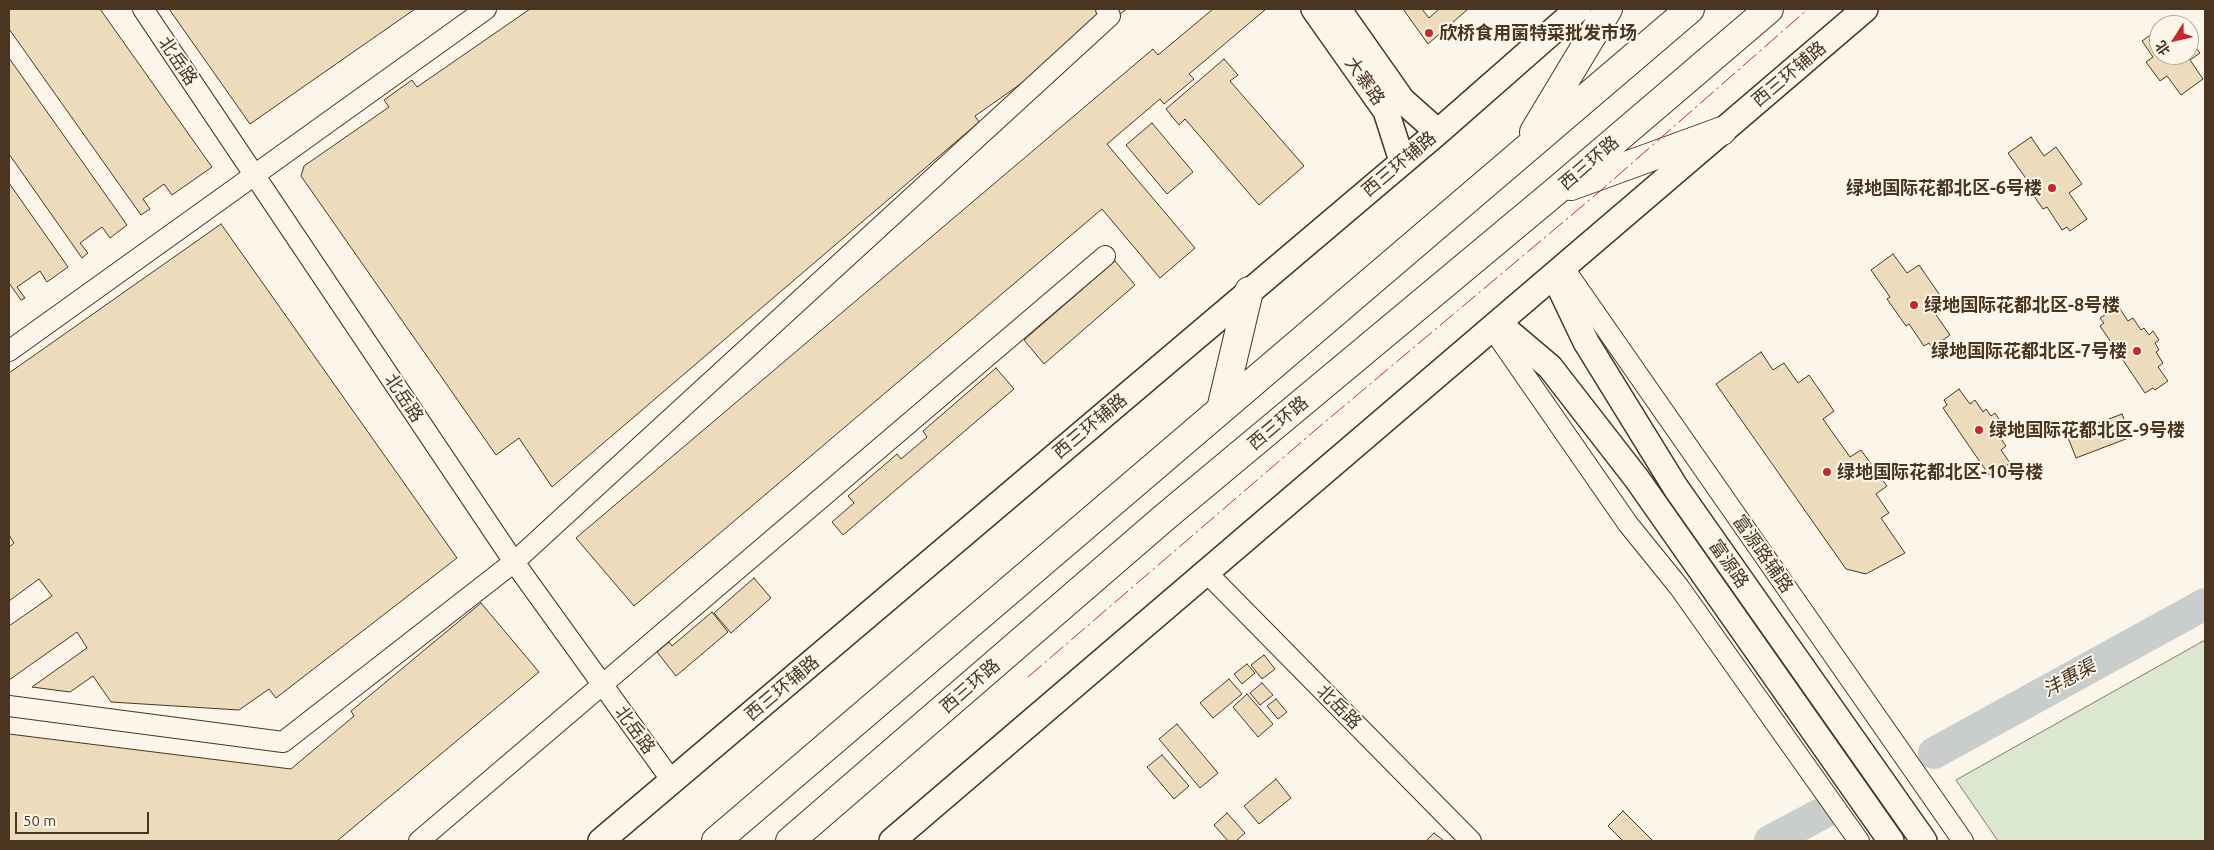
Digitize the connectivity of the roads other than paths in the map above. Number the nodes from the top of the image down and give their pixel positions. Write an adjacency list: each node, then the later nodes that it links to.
1 (143, 9): 15 (street, 北岳路)
2 (486, 9): 15 (street)
3 (1106, 9): 23 (street)
4 (1314, 9): 14 (main road, 大寨路)
5 (1338, 9): 12 (main road, 大寨路)
6 (1578, 9): 12 (main road, 西三环辅路)
7 (1608, 9): 13 (highway)
8 (1690, 9): 13 (highway)
9 (1769, 9): 16 (highway, 西三环路)
10 (1865, 9): 11 (main road, 西三环辅路)
11 (1722, 131): 16 (highway); 18 (main road, 西三环辅路)
12 (1438, 132): 14 (main road, 西三环辅路)
13 (1522, 153): 22 (highway)
14 (1402, 161): 19 (main road, 西三环辅路)
15 (255, 176): 21 (street); 23 (street, 北岳路)
16 (1556, 191): 31 (highway, 西三环路)
17 (1105, 256): 25 (street)
18 (1558, 271): 20 (main road, 西三环辅路); 36 (main road, 富源路); 37 (street, 富源路辅路)
19 (1249, 291): 22 (highway); 27 (main road, 西三环辅路)
20 (1495, 325): 24 (main road, 西三环辅路); 34 (street); 35 (main road, 富源路)
21 (9, 351)
22 (1221, 409): 30 (highway)
23 (514, 562): 25 (street, 北岳路); 26 (street)
24 (1207, 573): 32 (main road, 西三环辅路); 33 (street, 北岳路)
25 (603, 686): 27 (street, 北岳路); 28 (street)
26 (9, 706)
27 (672, 782): 29 (main road, 西三环辅路)
28 (419, 841)
29 (601, 841)
30 (716, 841)
31 (790, 841)
32 (892, 841)
33 (1471, 841)
34 (1859, 841)
35 (1891, 841)
36 (1924, 841)
37 (1963, 841)

